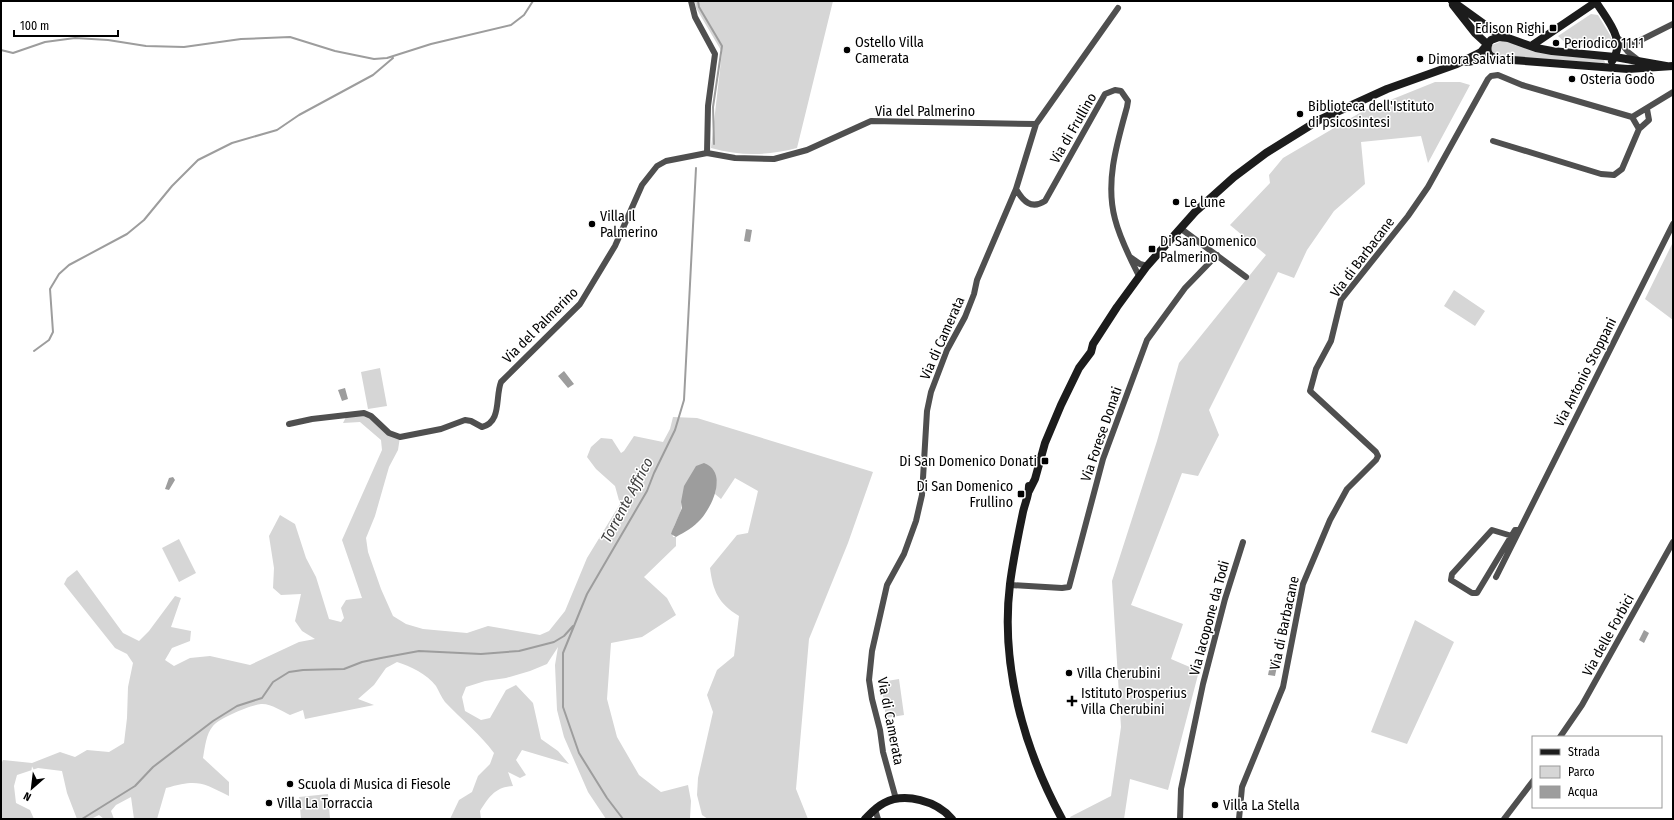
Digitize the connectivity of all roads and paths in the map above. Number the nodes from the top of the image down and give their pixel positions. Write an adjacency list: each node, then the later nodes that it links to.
1 (691, 1): 22 (street)
2 (1451, 1): 6 (main road); 8 (main road)
3 (1596, 1): 7 (main road); 9 (main road)
4 (1118, 8): 19 (street, Via di Camerata)
5 (1673, 24): 7 (street)
6 (1502, 37): 8 (main road); 9 (main road)
7 (1617, 37): 10 (main road); 13 (street)
8 (1488, 45): 11 (main road); 12 (main road)
9 (1531, 46): 10 (main road)
10 (1615, 57): 13 (main road); 15 (main road)
11 (1499, 59): 12 (main road); 15 (main road)
12 (1457, 64): 25 (main road)
13 (1643, 65): 14 (main road); 15 (main road)
14 (1670, 66)
15 (1603, 67)
16 (1673, 92): 17 (street)
17 (1648, 109): 18 (street); 20 (street)
18 (1632, 117): 20 (street); 47 (street, Via di Barbacane)
19 (1036, 124): 22 (street, Via del Palmerino); 23 (street, Via di Camerata)
20 (1639, 129): 21 (street)
21 (1493, 141)
22 (707, 153): 31 (street, Via del Palmerino)
23 (1016, 189): 27 (street, Via di Frullino); 40 (street, Via di Camerata)
24 (1673, 224): 32 (street, Via Antonio Stoppani)
25 (1180, 228): 26 (street); 28 (main road)
26 (1217, 255): 30 (street); 37 (street, Via Forese Donati)
27 (1129, 256): 28 (street); 29 (street, Via di Frullino)
28 (1147, 266): 29 (main road)
29 (1139, 276): 37 (main road)
30 (1246, 277)
31 (288, 424)
32 (1519, 531): 33 (street, Via Antonio Stoppani); 36 (street, Via Antonio Stoppani)
33 (1512, 536): 33 (street, Via Antonio Stoppani)
34 (1243, 542): 46 (street, Via Iacopone da Todi)
35 (1673, 542): 38 (street, Via delle Forbici)
36 (1496, 577)
37 (1010, 585): 45 (main road)
38 (1561, 736)
39 (1532, 782): 48 (street)
40 (896, 799): 41 (main road); 44 (main road)
41 (875, 809): 42 (main road); 43 (street)
42 (865, 819)
43 (878, 819)
44 (952, 819)
45 (1062, 819)
46 (1180, 819)
47 (1239, 819)
48 (1504, 819)

